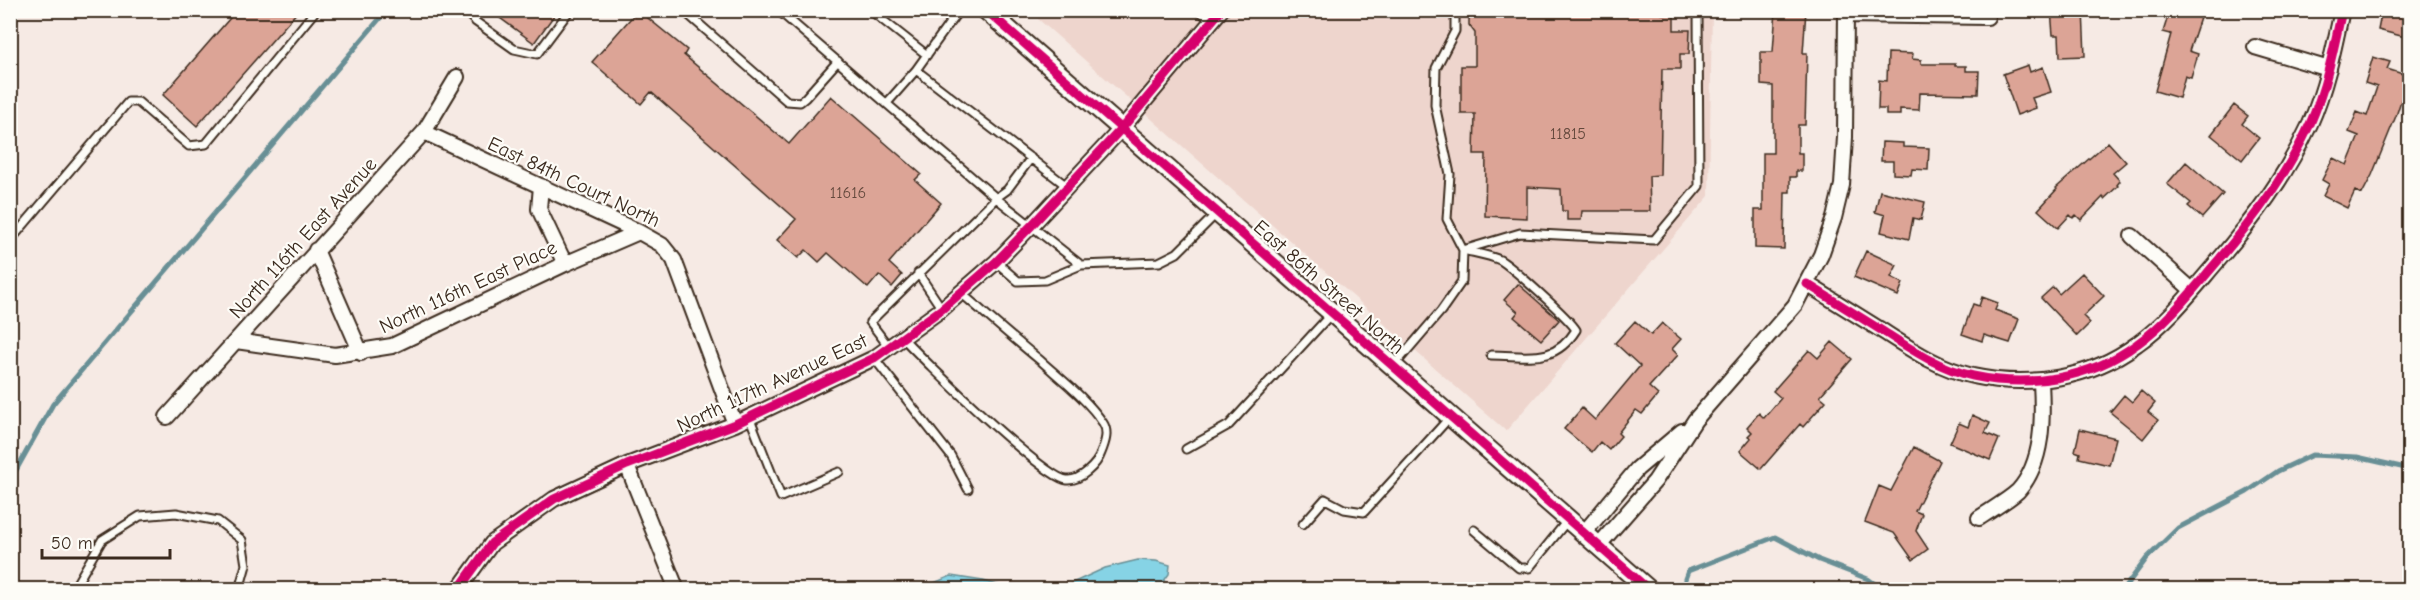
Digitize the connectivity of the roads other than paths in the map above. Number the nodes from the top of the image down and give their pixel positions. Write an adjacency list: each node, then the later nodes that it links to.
1 (316, 10): 33 (lane)
2 (468, 10): 3 (lane)
3 (570, 10)
4 (683, 10): 18 (lane)
5 (778, 10): 18 (lane)
6 (870, 10): 17 (lane)
7 (959, 10): 17 (lane)
8 (986, 10): 23 (main road, East 86th Street North)
9 (1198, 10): 14 (lane)
10 (1455, 10): 35 (lane)
11 (1698, 10): 35 (lane)
12 (2342, 10): 19 (street)
13 (1846, 13): 15 (street); 40 (street)
14 (1216, 16): 23 (street, North 117th Avenue East)
15 (1987, 17)
16 (2255, 47): 19 (street)
17 (927, 55): 20 (lane)
18 (838, 61): 22 (lane)
19 (2329, 69): 41 (street)
20 (916, 70): 22 (lane); 25 (lane)
21 (457, 77): 24 (street, North 116th East Avenue)
22 (886, 103): 28 (lane)
23 (1122, 128): 27 (street, North 117th Avenue East); 29 (main road, East 86th Street North)
24 (424, 132): 26 (street, East 84th Court North); 34 (street, North 116th East Avenue)
25 (1031, 158): 27 (lane); 28 (lane)
26 (541, 186): 31 (street, East 84th Court North); 37 (street)
27 (1068, 187): 30 (street, North 117th Avenue East)
28 (996, 198): 30 (lane); 39 (lane)
29 (1218, 213): 38 (lane); 44 (main road, East 86th Street North)
30 (1032, 225): 36 (street, North 117th Avenue East); 38 (lane)
31 (639, 232): 37 (street, North 116th East Place); 57 (street, East 84th Court North)
32 (2132, 236): 41 (street)
33 (10, 241)
34 (316, 250): 46 (street, North 116th East Avenue); 48 (street)
35 (1463, 250): 49 (lane); 51 (lane)
36 (996, 262): 38 (lane); 42 (street, North 117th Avenue East)
37 (565, 264): 48 (street, North 116th East Place)
38 (1081, 265)
39 (918, 273): 43 (lane); 47 (lane)
40 (1807, 284): 52 (street); 56 (street)
41 (2192, 290): 52 (street)
42 (961, 293): 43 (street, North 117th Avenue East); 45 (lane)
43 (942, 309): 45 (street, North 117th Avenue East)
44 (1332, 313): 51 (main road, East 86th Street North); 58 (lane)
45 (902, 337): 47 (street, North 117th Avenue East)
46 (236, 341): 48 (street, North 116th East Place); 54 (street, North 116th East Avenue)
47 (888, 347): 50 (street, North 117th Avenue East)
48 (361, 353)
49 (1491, 355)
50 (874, 358): 53 (street, North 117th Avenue East); 61 (lane)
51 (1393, 367): 55 (main road, East 86th Street North)
52 (2042, 382): 62 (street)
53 (749, 416): 57 (street, North 117th Avenue East); 60 (lane)
54 (167, 417)
55 (1450, 417): 63 (main road, East 86th Street North); 64 (lane)
56 (1695, 420): 66 (street); 67 (street)
57 (735, 424): 59 (street, North 117th Avenue East)
58 (1186, 449)
59 (627, 465): 70 (street, North 117th Avenue East); 71 (street)
60 (839, 472)
61 (968, 489)
62 (1979, 518)
63 (1569, 520): 65 (lane); 66 (main road, East 86th Street North)
64 (1303, 524)
65 (1473, 530)
66 (1584, 533): 67 (main road, East 86th Street North)
67 (1598, 546): 72 (main road, East 86th Street North)
68 (73, 590): 69 (lane)
69 (239, 590)
70 (458, 590)
71 (677, 590)
72 (1649, 590)

